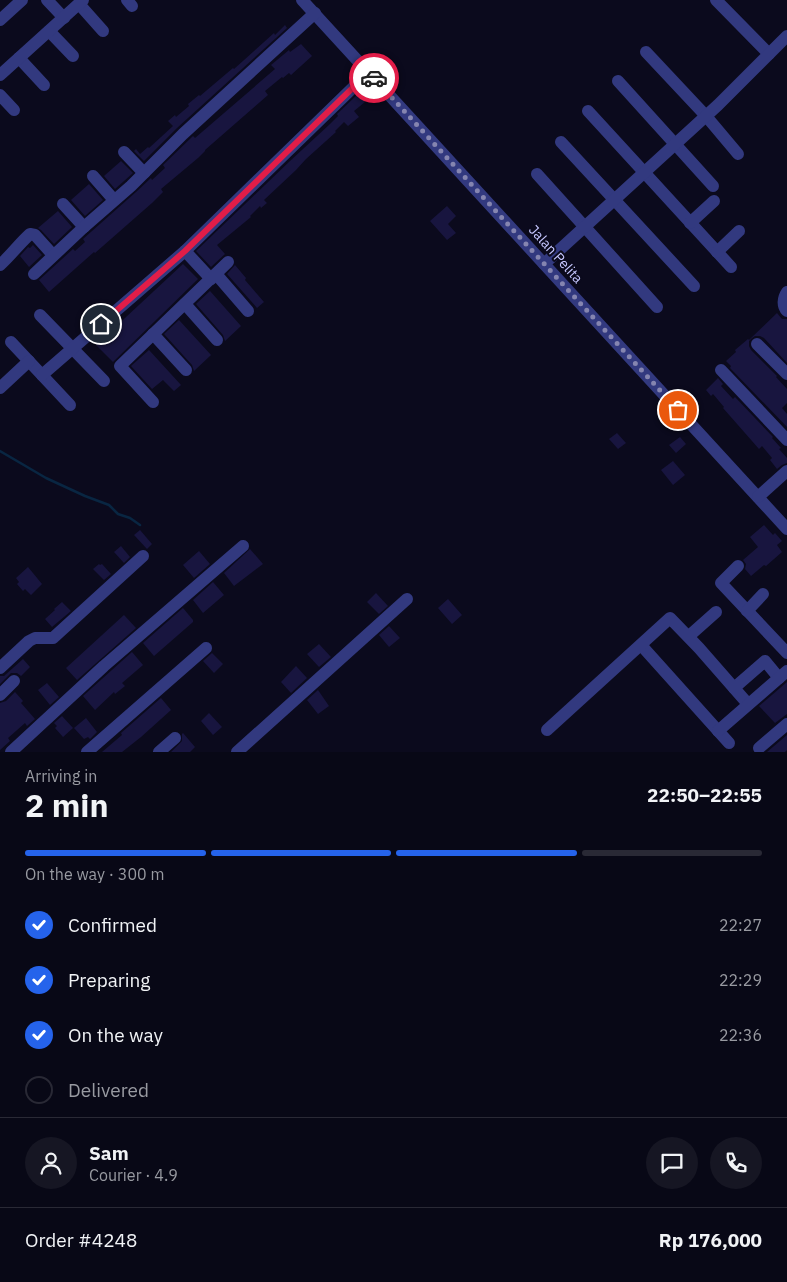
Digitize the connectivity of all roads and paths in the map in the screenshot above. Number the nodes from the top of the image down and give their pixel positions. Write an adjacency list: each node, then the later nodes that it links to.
1 (22, 0): 8 (street)
2 (47, 0): 7 (street)
3 (302, 0): 6 (street, Jalan Pelita)
4 (716, 0): 13 (street)
5 (81, 2): 7 (street); 10 (street)
6 (314, 13): 16 (street, Jalan Pelita); 29 (street)
7 (64, 18): 9 (street)
8 (0, 20)
9 (49, 31): 14 (street); 15 (street)
10 (103, 31)
11 (787, 36): 13 (street)
12 (646, 52): 23 (street)
13 (769, 54): 23 (street)
14 (72, 56)
15 (19, 58): 17 (street); 19 (street)
16 (369, 72): 41 (street); 45 (street, Jalan Pelita)
17 (0, 74)
18 (618, 81): 25 (street)
19 (44, 85)
20 (0, 95): 21 (street)
21 (14, 110)
22 (588, 111): 28 (street)
23 (706, 116): 25 (street); 27 (street)
24 (561, 142): 34 (street)
25 (676, 144): 28 (street); 32 (street)
26 (124, 152): 29 (street)
27 (738, 154)
28 (645, 172): 34 (street); 37 (street)
29 (144, 173): 33 (street)
30 (537, 174): 39 (street)
31 (94, 176): 33 (street)
32 (714, 186)
33 (114, 200): 38 (street)
34 (614, 200): 39 (street); 50 (street)
35 (714, 201): 37 (street)
36 (63, 204): 38 (street)
37 (690, 223): 42 (street)
38 (84, 227): 43 (street)
39 (584, 228): 45 (street); 53 (street)
40 (739, 231): 42 (street)
41 (185, 251): 49 (street); 61 (street)
42 (717, 252): 47 (street)
43 (54, 255): 46 (street); 48 (street)
44 (228, 262): 49 (street)
45 (544, 264): 73 (street, Jalan Pelita)
46 (0, 265)
47 (731, 267)
48 (34, 274)
49 (213, 277): 52 (street); 54 (street)
50 (694, 286)
51 (787, 292): 55 (street)
52 (185, 304): 57 (street); 58 (street)
53 (657, 307)
54 (248, 311)
55 (787, 311)
56 (40, 315): 61 (street)
57 (153, 334): 63 (street); 69 (street)
58 (217, 340)
59 (11, 342): 62 (street)
60 (757, 344): 65 (street)
61 (73, 349): 66 (street); 67 (street)
62 (29, 361): 66 (street); 68 (street)
63 (186, 370)
64 (721, 370): 71 (street)
65 (787, 374)
66 (42, 375): 70 (street)
67 (104, 381)
68 (0, 388)
69 (153, 402)
70 (70, 405)
71 (787, 440)
72 (787, 471): 73 (street)
73 (758, 497): 74 (street, Jalan Pelita)
74 (787, 529)
75 (243, 546): 99 (street)
76 (143, 556): 87 (street)
77 (738, 566): 80 (street)
78 (763, 594): 80 (street)
79 (407, 599): 102 (street)
80 (747, 611): 85 (street)
81 (716, 612): 82 (street)
82 (688, 636): 83 (street); 90 (street)
83 (641, 645): 94 (street); 95 (street)
84 (206, 648): 100 (street)
85 (787, 653)
86 (787, 663): 88 (street)
87 (0, 668)
88 (784, 673): 90 (street); 92 (street)
89 (14, 681): 91 (street)
90 (734, 688): 92 (street)
91 (0, 694)
92 (748, 704): 95 (street)
93 (787, 724): 98 (street)
94 (547, 730)
95 (718, 731): 97 (street)
96 (175, 738): 101 (street)
97 (728, 743)
98 (759, 748)
99 (11, 752)
100 (87, 752)
101 (159, 752)
102 (237, 752)

